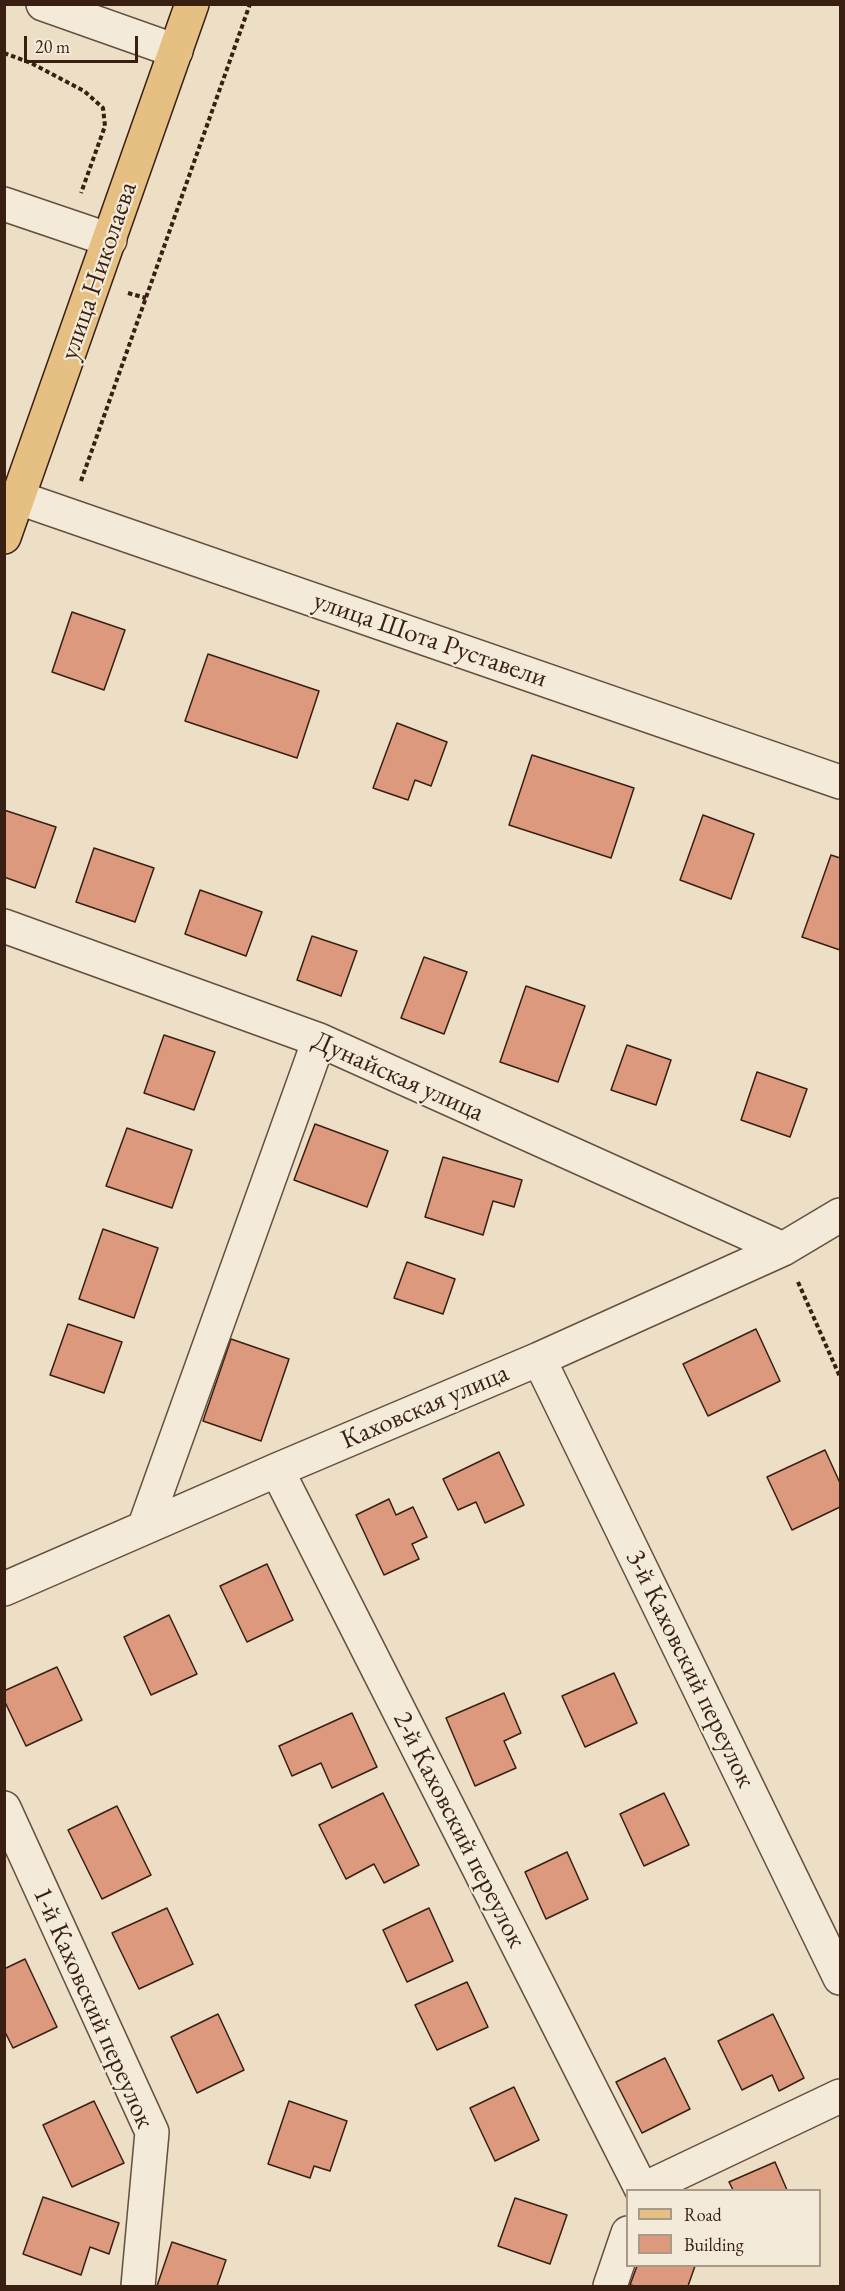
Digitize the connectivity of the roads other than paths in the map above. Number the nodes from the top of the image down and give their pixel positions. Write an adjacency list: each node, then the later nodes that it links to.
1 (43, 4): 3 (street)
2 (192, 4): 3 (main road, улица Николаева)
3 (176, 51): 5 (main road, улица Николаева)
4 (4, 204): 5 (street)
5 (110, 240): 6 (main road, улица Николаева)
6 (19, 498): 7 (main road, улица Николаева); 8 (street, улица Шота Руставели)
7 (4, 537)
8 (840, 782)
9 (4, 926): 10 (street, Дунайская улица)
10 (319, 1040): 12 (street, Дунайская улица); 15 (street)
11 (840, 1215): 12 (street, Каховская улица)
12 (783, 1249): 13 (street, Каховская улица)
13 (539, 1359): 14 (street, Каховская улица); 18 (street, 3-й Каховский переулок)
14 (277, 1470): 15 (street, Каховская улица); 20 (street, 2-й Каховский переулок)
15 (144, 1528): 16 (street, Каховская улица)
16 (4, 1589)
17 (4, 1808): 23 (street, 1-й Каховский переулок)
18 (840, 1978)
19 (840, 2096): 21 (street)
20 (641, 2189)
21 (644, 2189)
22 (626, 2236): 24 (street)
23 (138, 2286)
24 (610, 2286)

